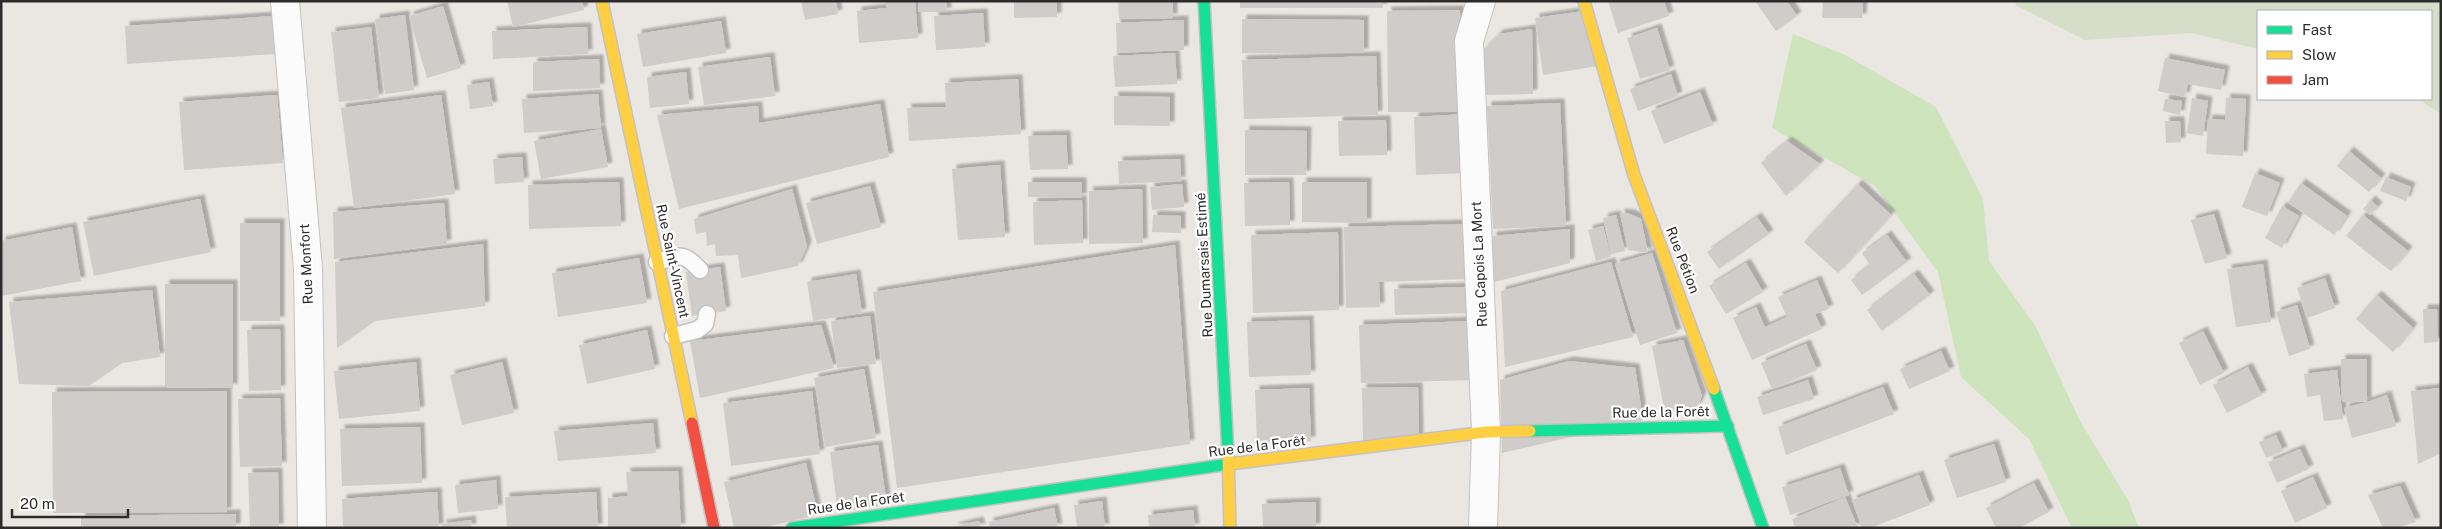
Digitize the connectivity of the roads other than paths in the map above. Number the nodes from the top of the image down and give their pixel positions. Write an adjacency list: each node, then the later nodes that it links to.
1 (285, 1): 13 (street, Rue Monfort)
2 (602, 1): 6 (street, Rue Saint-Vincent)
3 (1204, 1): 12 (street, Rue Dumarsais Estimé)
4 (1481, 1): 11 (street, Rue Capois La Mort)
5 (1584, 1): 10 (street, Rue Pétion)
6 (658, 262): 7 (lane); 9 (street, Rue Saint-Vincent)
7 (700, 270)
8 (707, 314): 9 (lane)
9 (673, 336): 14 (street, Rue Saint-Vincent)
10 (1728, 426): 11 (street, Rue de la Forêt); 18 (street, Rue Pétion)
11 (1486, 432): 12 (street, Rue de la Forêt); 17 (street, Rue Capois La Mort)
12 (1230, 464): 15 (street, Rue de la Forêt); 16 (street, Rue Dumarsais Estimé)
13 (312, 528)
14 (714, 528)
15 (792, 528)
16 (1230, 528)
17 (1483, 528)
18 (1762, 528)

